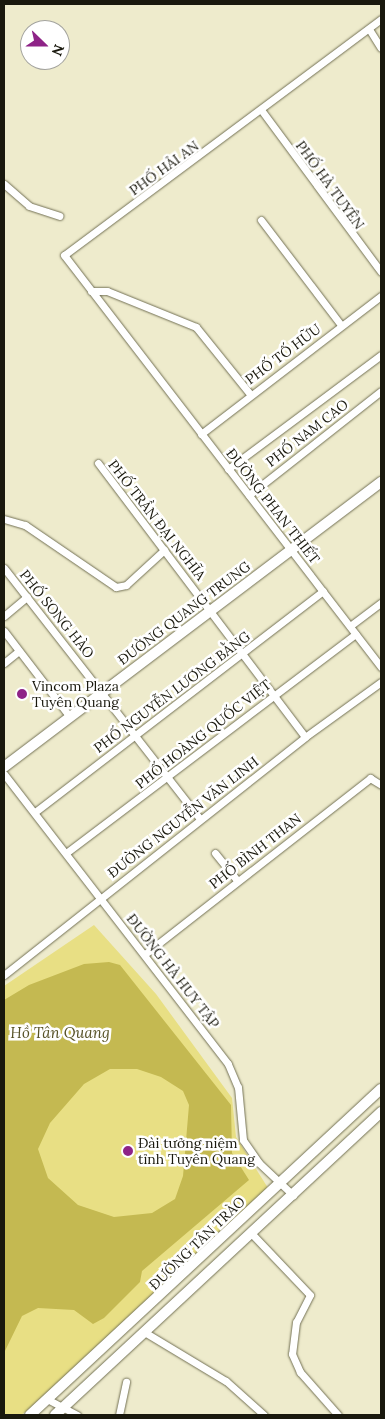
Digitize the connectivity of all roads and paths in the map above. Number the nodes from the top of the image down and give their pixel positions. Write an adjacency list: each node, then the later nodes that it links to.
1 (381, 19): 2 (street, PHỐ HẢI AN)
2 (369, 29): 3 (street); 4 (street, PHỐ HẢI AN)
3 (381, 48)
4 (262, 110): 8 (street, PHỐ HÀ TUYÊN); 9 (street, PHỐ HẢI AN)
5 (4, 184): 6 (street)
6 (59, 216)
7 (261, 220): 11 (street)
8 (381, 272)
9 (91, 291): 13 (street, PHỐ HẢI AN); 15 (street)
10 (381, 296): 11 (street, PHỐ TỐ HỮU)
11 (341, 325): 15 (street, PHỐ TỐ HỮU)
12 (381, 355): 18 (street)
13 (145, 360): 16 (street, ĐƯỜNG PHAN THIẾT)
14 (381, 391): 20 (street, PHỐ NAM CAO)
15 (250, 394): 16 (street, PHỐ TỐ HỮU)
16 (202, 434): 18 (street, ĐƯỜNG PHAN THIẾT)
17 (98, 463): 22 (street, PHỐ TRẦN ĐẠI NGHĨA)
18 (228, 469): 20 (street, ĐƯỜNG PHAN THIẾT)
19 (381, 482): 23 (main road, ĐƯỜNG QUANG TRUNG)
20 (249, 495): 23 (street, ĐƯỜNG PHAN THIẾT)
21 (4, 519): 22 (street)
22 (164, 550): 28 (street, PHỐ TRẦN ĐẠI NGHĨA)
23 (292, 551): 25 (street, ĐƯỜNG PHAN THIẾT); 28 (main road, ĐƯỜNG QUANG TRUNG)
24 (4, 568): 26 (street, PHỐ SONG HÀO)
25 (323, 591): 30 (street, ĐƯỜNG PHAN THIẾT); 34 (street, PHỐ NGUYỄN LƯƠNG BẰNG)
26 (27, 597): 29 (street); 38 (street, PHỐ SONG HÀO)
27 (381, 603): 30 (street)
28 (211, 608): 34 (street, PHỐ TRẦN ĐẠI NGHĨA); 38 (main road, ĐƯỜNG QUANG TRUNG)
29 (4, 616)
30 (350, 626): 32 (street, ĐƯỜNG PHAN THIẾT)
31 (4, 631): 33 (street)
32 (356, 634): 36 (street, ĐƯỜNG PHAN THIẾT); 39 (street, PHỐ HOÀNG QUỐC VIỆT)
33 (19, 651): 35 (street); 40 (street)
34 (243, 654): 39 (street, PHỐ TRẦN ĐẠI NGHĨA); 41 (street, PHỐ NGUYỄN LƯƠNG BẰNG)
35 (4, 663)
36 (381, 666)
37 (381, 682): 42 (street, ĐƯỜNG NGUYỄN VĂN LINH)
38 (103, 691): 40 (main road, ĐƯỜNG QUANG TRUNG); 41 (street, PHỐ SONG HÀO)
39 (274, 694): 42 (street, PHỐ TRẦN ĐẠI NGHĨA); 45 (street, PHỐ HOÀNG QUỐC VIỆT)
40 (70, 716): 43 (main road, ĐƯỜNG QUANG TRUNG)
41 (136, 736): 45 (street, PHỐ SONG HÀO); 47 (street, PHỐ NGUYỄN LƯƠNG BẰNG)
42 (305, 737): 48 (street, ĐƯỜNG NGUYỄN VĂN LINH)
43 (4, 767)
44 (4, 774): 47 (street, ĐƯỜNG HÀ HUY TẬP)
45 (168, 778): 48 (street, PHỐ SONG HÀO); 49 (street, PHỐ HOÀNG QUỐC VIỆT)
46 (381, 785): 51 (street, PHỐ BÌNH THAN)
47 (35, 812): 49 (street, ĐƯỜNG HÀ HUY TẬP)
48 (200, 818): 52 (street, ĐƯỜNG NGUYỄN VĂN LINH)
49 (66, 853): 52 (street, ĐƯỜNG HÀ HUY TẬP)
50 (215, 853): 51 (street)
51 (237, 880): 53 (street, PHỐ BÌNH THAN)
52 (101, 898): 53 (street, ĐƯỜNG HÀ HUY TẬP); 54 (street, ĐƯỜNG NGUYỄN VĂN LINH)
53 (145, 954): 57 (street, ĐƯỜNG HÀ HUY TẬP)
54 (4, 975)
55 (381, 1089): 57 (main road, ĐƯỜNG TÂN TRÀO)
56 (381, 1112): 58 (main road)
57 (279, 1182): 58 (street, ĐƯỜNG HÀ HUY TẬP); 62 (main road, ĐƯỜNG TÂN TRÀO)
58 (293, 1195): 59 (main road)
59 (252, 1234): 60 (main road); 69 (street)
60 (146, 1333): 63 (main road); 68 (street)
61 (126, 1382): 67 (street)
62 (48, 1400): 63 (street); 64 (main road, ĐƯỜNG TÂN TRÀO)
63 (64, 1408): 65 (main road); 66 (street)
64 (30, 1415)
65 (55, 1415)
66 (78, 1415)
67 (119, 1415)
68 (264, 1415)
69 (338, 1415)

